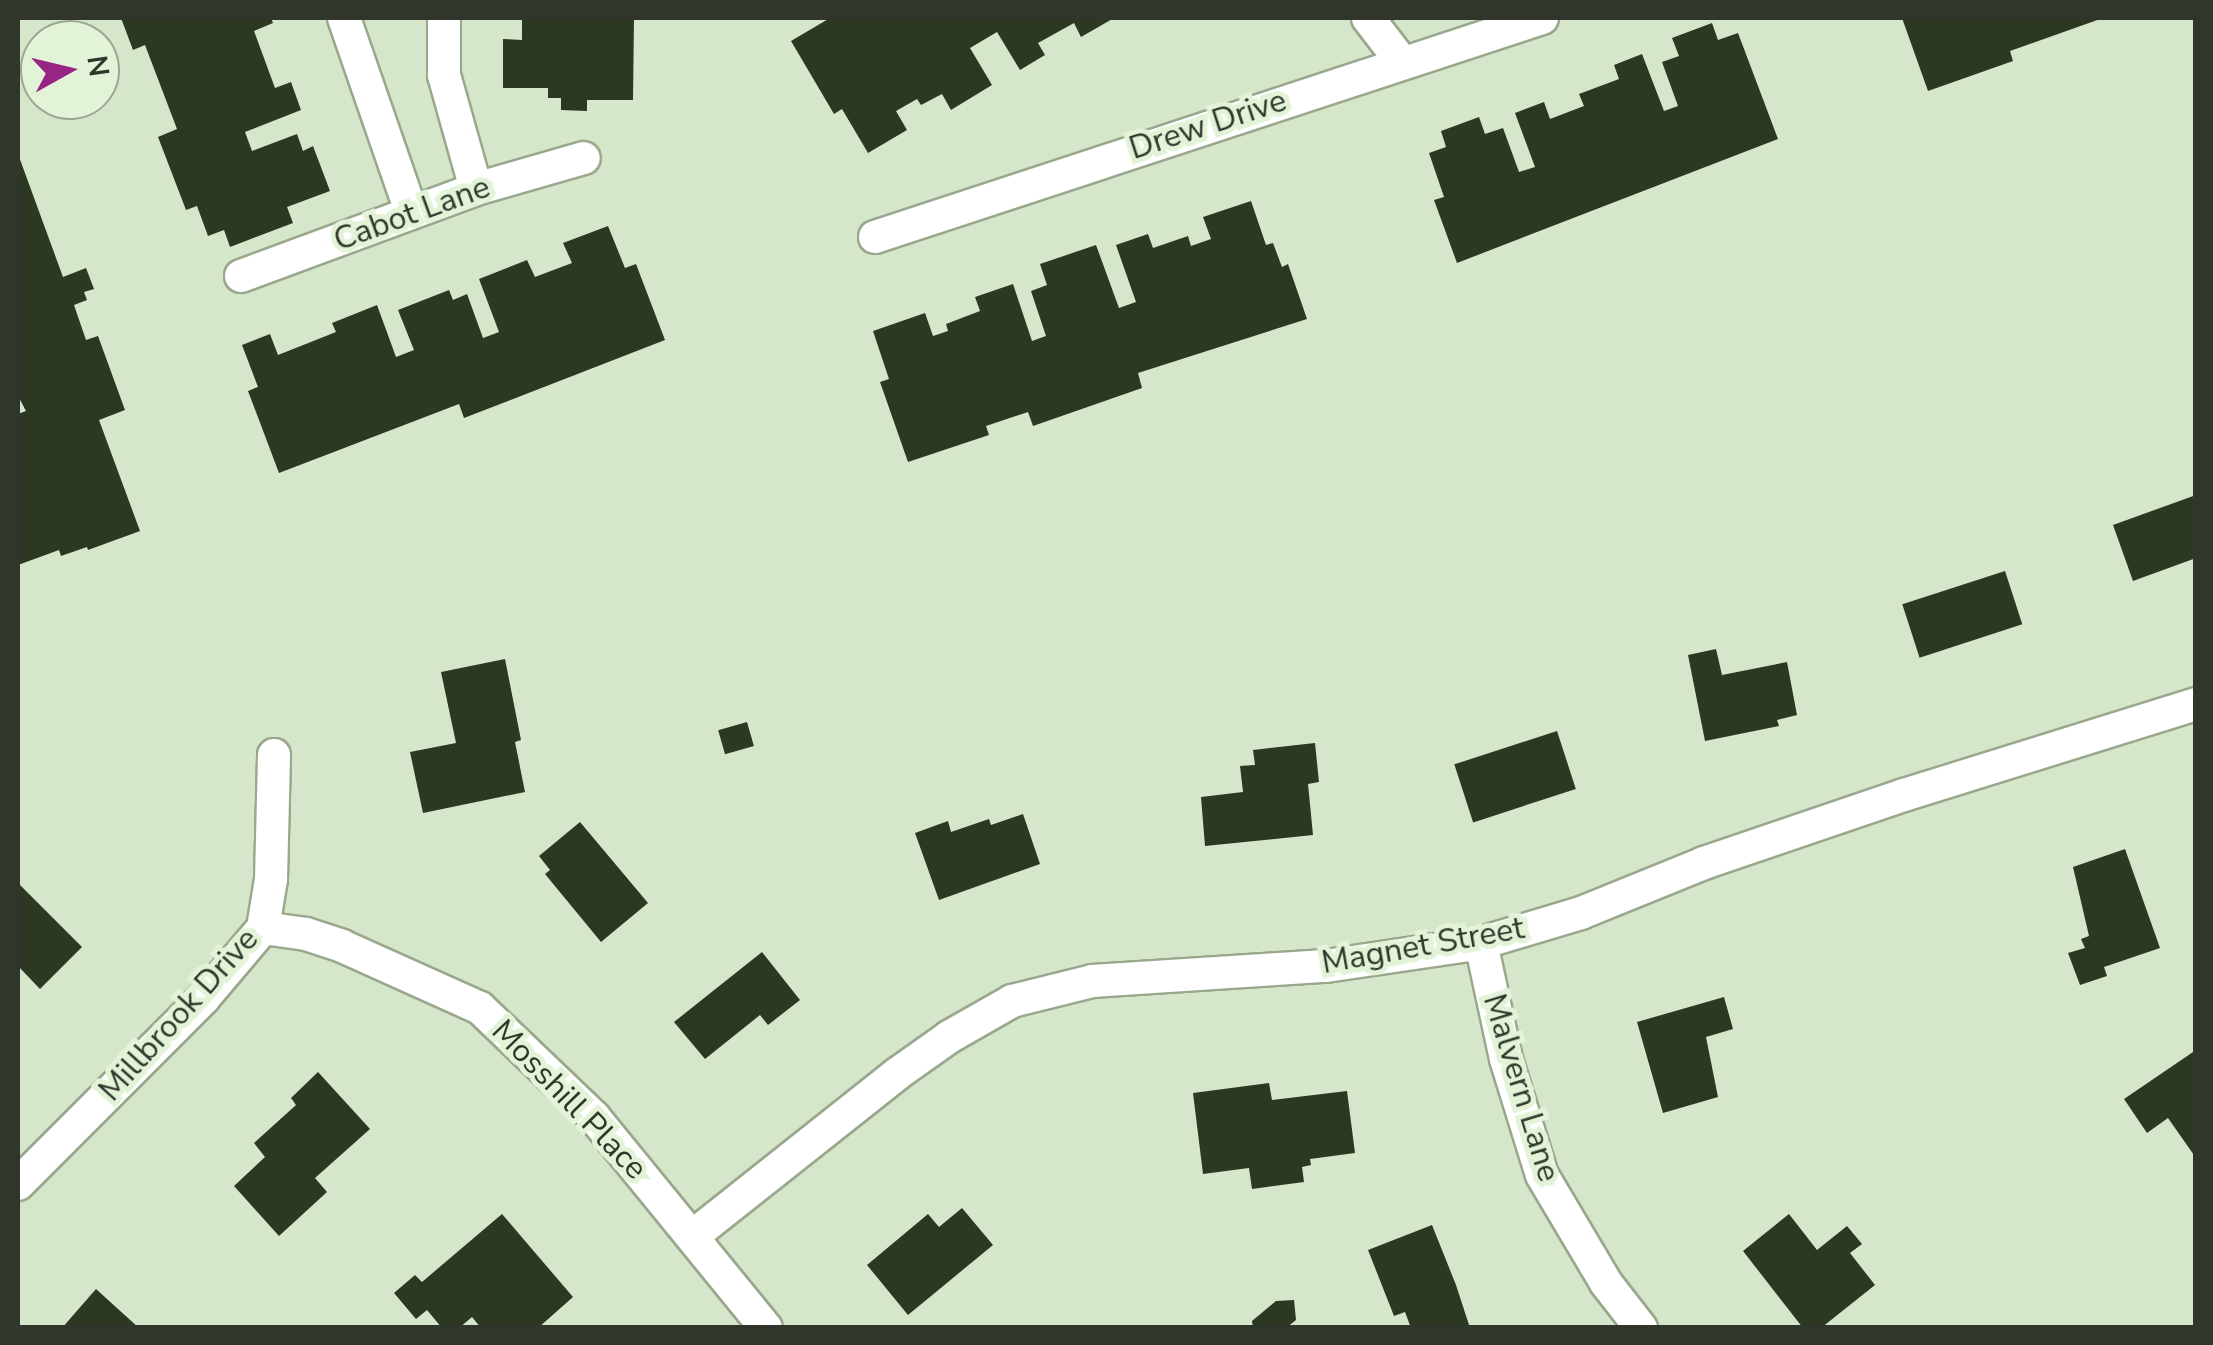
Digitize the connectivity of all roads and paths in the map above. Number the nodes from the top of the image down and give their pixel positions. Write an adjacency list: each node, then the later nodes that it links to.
1 (344, 18): 8 (street)
2 (444, 18): 7 (street)
3 (1368, 18): 5 (street)
4 (1542, 18): 5 (street, Drew Drive)
5 (1401, 61): 9 (street, Drew Drive)
6 (584, 158): 7 (street, Cabot Lane)
7 (476, 189): 8 (street, Cabot Lane)
8 (411, 212): 10 (street, Cabot Lane)
9 (875, 236)
10 (241, 276)
11 (2193, 712): 14 (street, Magnet Street)
12 (274, 755): 13 (street, Millbrook Drive)
13 (263, 928): 15 (street, Millbrook Drive); 16 (street, Mosshill Place)
14 (1481, 943): 16 (street, Magnet Street); 18 (street, Malvern Lane)
15 (18, 1184)
16 (694, 1235): 17 (street, Mosshill Place)
17 (766, 1328)
18 (1641, 1328)

